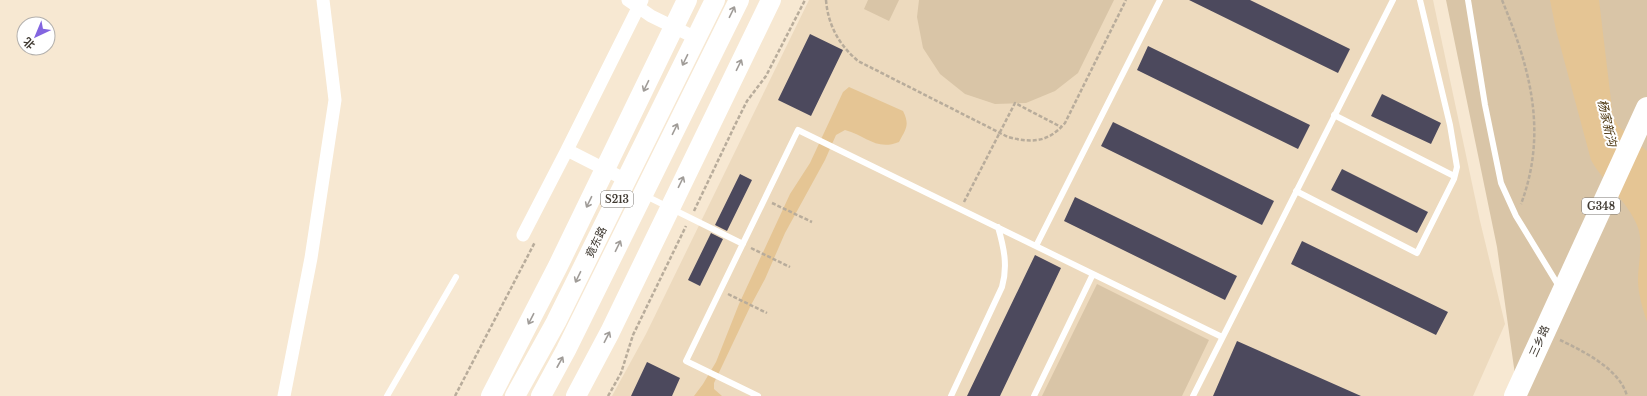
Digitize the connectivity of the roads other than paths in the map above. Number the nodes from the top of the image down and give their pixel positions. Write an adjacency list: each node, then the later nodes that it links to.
1 (323, 0): 30 (street)
2 (687, 0): 11 (main road)
3 (715, 0): 12 (main road, 竟东路 / S213)
4 (739, 0): 20 (main road, 竟东路 / S213, one-way to 4)
5 (771, 0): 21 (main road, one-way to 5)
6 (1160, 0): 25 (lane)
7 (1393, 0): 13 (lane)
8 (1420, 0): 17 (lane)
9 (1468, 0): 28 (lane)
10 (636, 2): 11 (street); 15 (street)
11 (674, 28): 12 (street); 16 (main road, one-way to 16)
12 (696, 38): 18 (main road, 竟东路 / S213, one-way to 18)
13 (1334, 115): 17 (lane); 19 (lane)
14 (1643, 117): 28 (highway, G348)
15 (567, 150): 16 (street); 23 (street)
16 (605, 169): 18 (street); 32 (main road, one-way to 32)
17 (1454, 176): 19 (lane)
18 (626, 180): 33 (main road, 竟东路 / S213, one-way to 33)
19 (1296, 191): 29 (lane)
20 (643, 194): 21 (lane); 34 (main road, 竟东路 / S213, one-way to 20)
21 (669, 207): 24 (lane); 35 (main road, one-way to 21)
22 (998, 227): 24 (lane); 25 (lane); 37 (lane)
23 (523, 235)
24 (743, 244): 36 (lane)
25 (1036, 246): 26 (lane)
26 (1093, 274): 29 (lane); 38 (lane)
27 (456, 277): 31 (lane)
28 (1563, 289): 40 (highway, 三乡路 / G348)
29 (1222, 337): 39 (lane)
30 (284, 396)
31 (387, 396)
32 (491, 396)
33 (515, 396)
34 (541, 396)
35 (576, 396)
36 (758, 396)
37 (951, 396)
38 (1034, 396)
39 (1193, 396)
40 (1515, 396)

